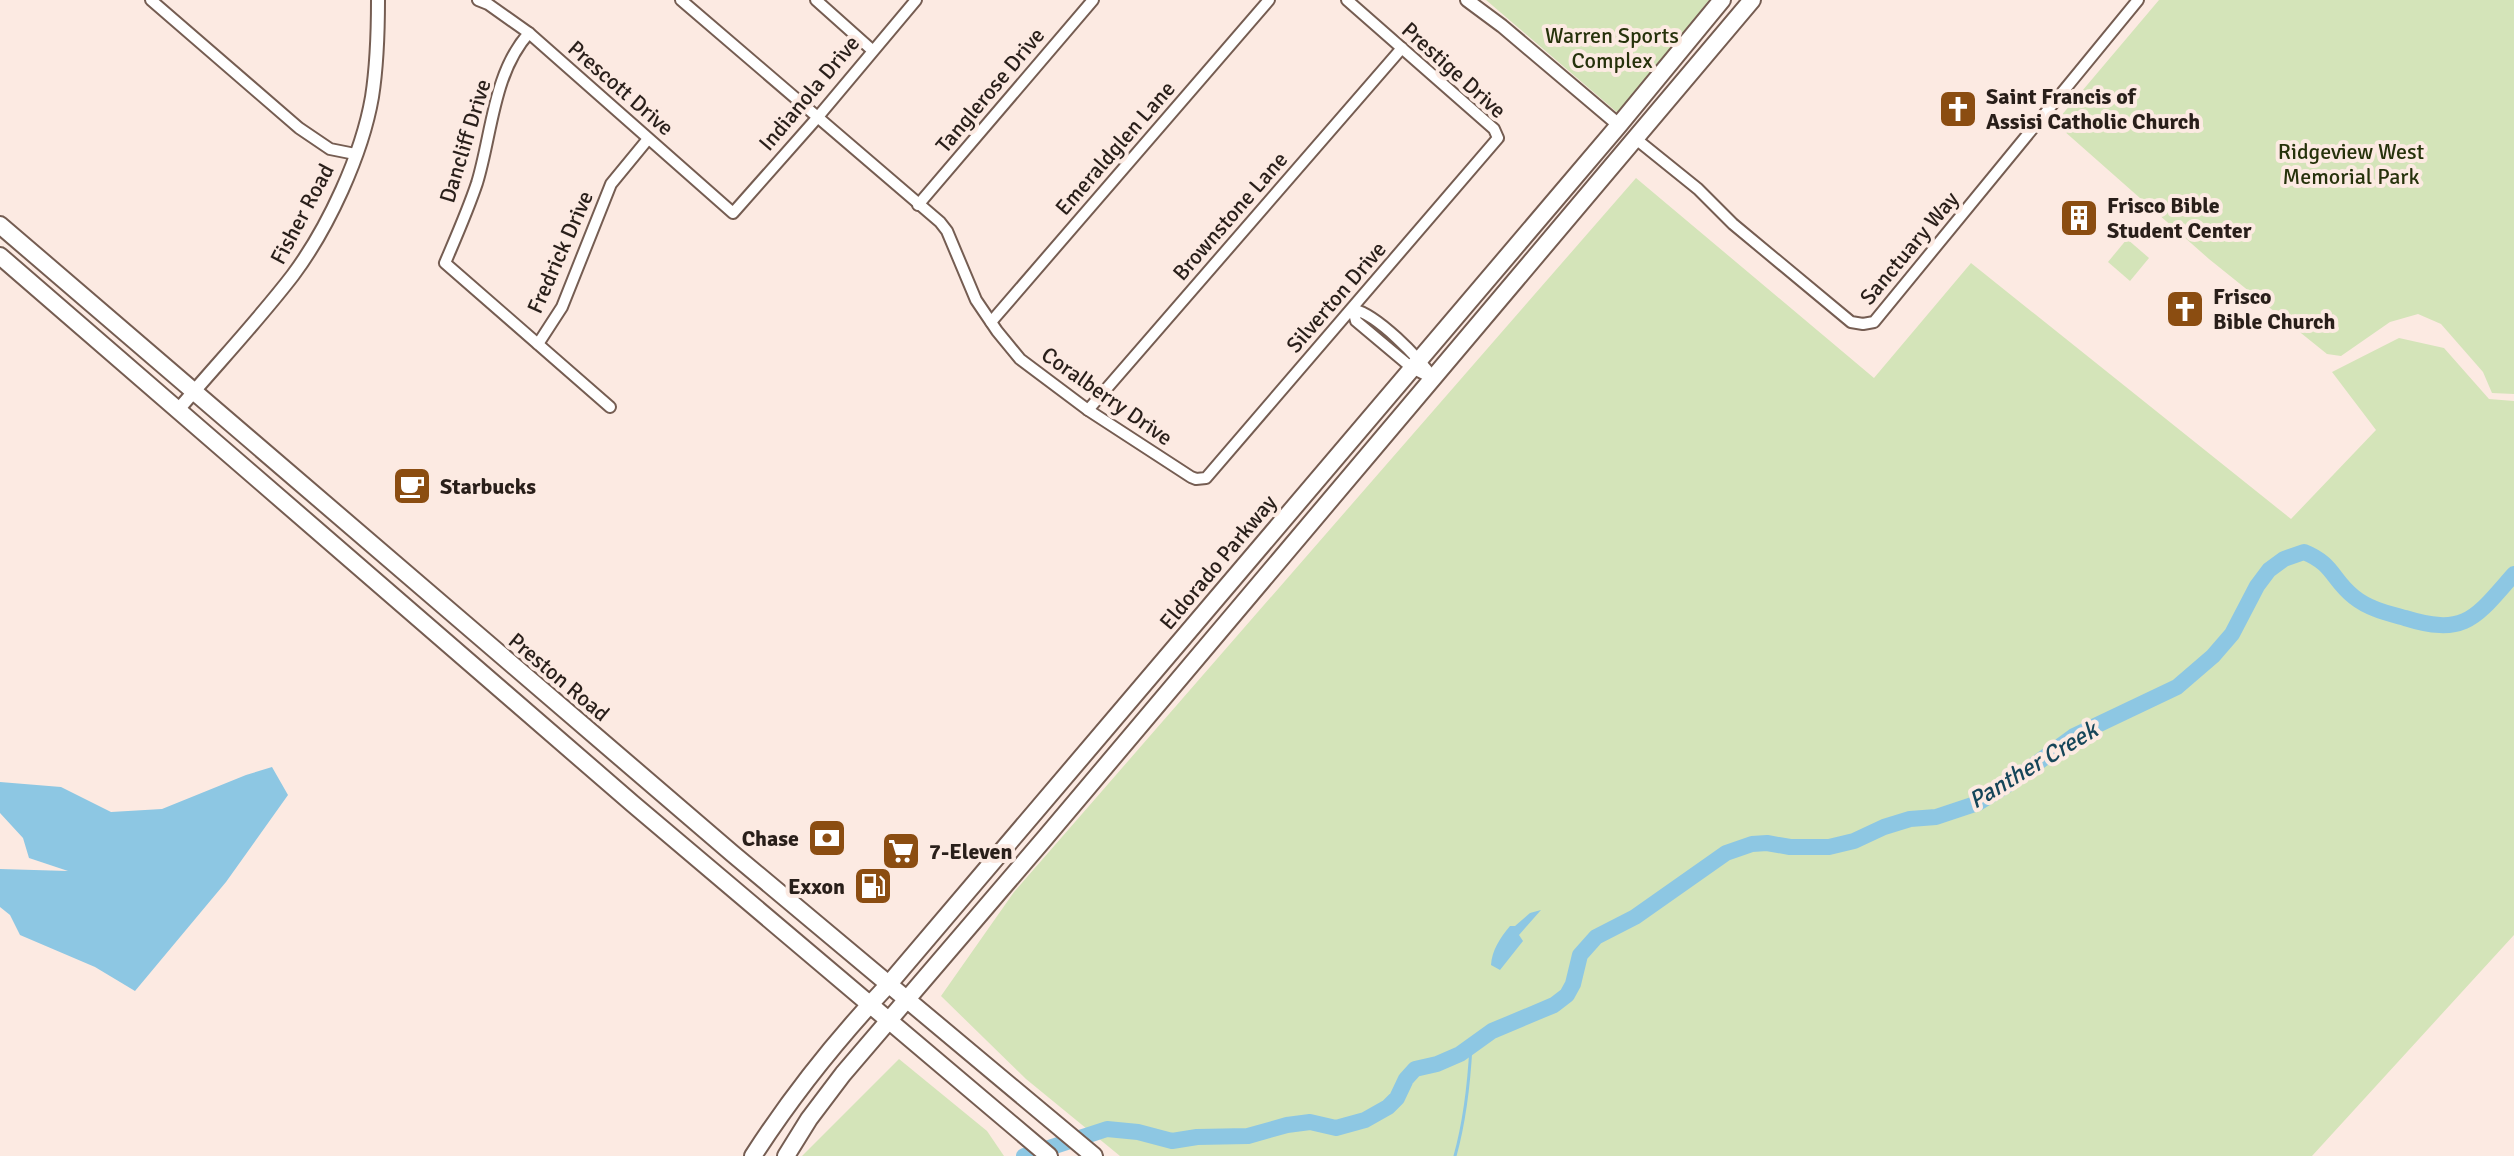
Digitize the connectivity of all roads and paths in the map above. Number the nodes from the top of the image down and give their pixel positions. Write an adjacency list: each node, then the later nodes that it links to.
1 (151, 0): 22 (street)
2 (378, 0): 22 (street, Fisher Road)
3 (478, 0): 14 (street, Prescott Drive)
4 (681, 0): 17 (street, Coralberry Drive)
5 (816, 0): 16 (street)
6 (916, 0): 16 (street, Indianola Drive)
7 (1093, 0): 23 (street, Tanglerose Drive)
8 (1269, 0): 28 (street, Emeraldglen Lane)
9 (1347, 0): 15 (street, Prestige Drive)
10 (1467, 0): 18 (street)
11 (1722, 0): 18 (main road, Eldorado Parkway)
12 (1752, 0): 21 (main road, Eldorado Parkway)
13 (2138, 0): 21 (street, Sanctuary Way)
14 (529, 33): 20 (street, Prescott Drive); 29 (street, Dancliff Drive)
15 (1402, 48): 19 (street, Prestige Drive); 35 (street, Brownstone Lane)
16 (872, 50): 17 (street, Indianola Drive)
17 (817, 118): 23 (street, Coralberry Drive); 24 (street, Indianola Drive)
18 (1619, 125): 21 (main road); 30 (main road, Eldorado Parkway)
19 (1498, 138): 27 (street, Silverton Drive)
20 (648, 139): 24 (street, Prescott Drive); 29 (street, Fredrick Drive)
21 (1636, 139): 31 (main road, Eldorado Parkway)
22 (355, 154): 32 (street, Fisher Road)
23 (918, 205): 28 (street, Coralberry Drive)
24 (733, 213)
25 (0, 225): 32 (main road, Preston Road)
26 (0, 256): 34 (main road, Preston Road)
27 (1353, 309): 30 (street); 36 (street, Silverton Drive)
28 (991, 322): 35 (street, Coralberry Drive)
29 (538, 344): 33 (street)
30 (1416, 364): 31 (street); 39 (main road, Eldorado Parkway)
31 (1434, 379): 40 (main road, Eldorado Parkway)
32 (194, 392): 34 (street, Fisher Road); 37 (main road, Preston Road)
33 (610, 407)
34 (178, 410): 38 (main road, Preston Road)
35 (1088, 410): 36 (street, Coralberry Drive)
36 (1201, 480)
37 (446, 610): 38 (main road); 41 (main road, Preston Road)
38 (431, 627): 42 (main road, Preston Road)
39 (1153, 672): 40 (main road); 43 (main road, Eldorado Parkway)
40 (1172, 687): 44 (main road, Eldorado Parkway)
41 (651, 784): 42 (main road); 45 (main road, Preston Road)
42 (633, 804): 47 (main road, Preston Road)
43 (1026, 821): 44 (main road); 45 (main road, Eldorado Parkway)
44 (1045, 838): 46 (main road, Eldorado Parkway)
45 (888, 985): 46 (main road, Preston Road); 47 (main road, Eldorado Parkway)
46 (906, 1000): 48 (main road, Eldorado Parkway); 52 (main road, Preston Road)
47 (870, 1005): 48 (main road, Preston Road); 49 (main road, Eldorado Parkway)
48 (889, 1021): 50 (main road, Eldorado Parkway); 51 (main road, Preston Road)
49 (753, 1156)
50 (786, 1156)
51 (1049, 1156)
52 (1094, 1156)

